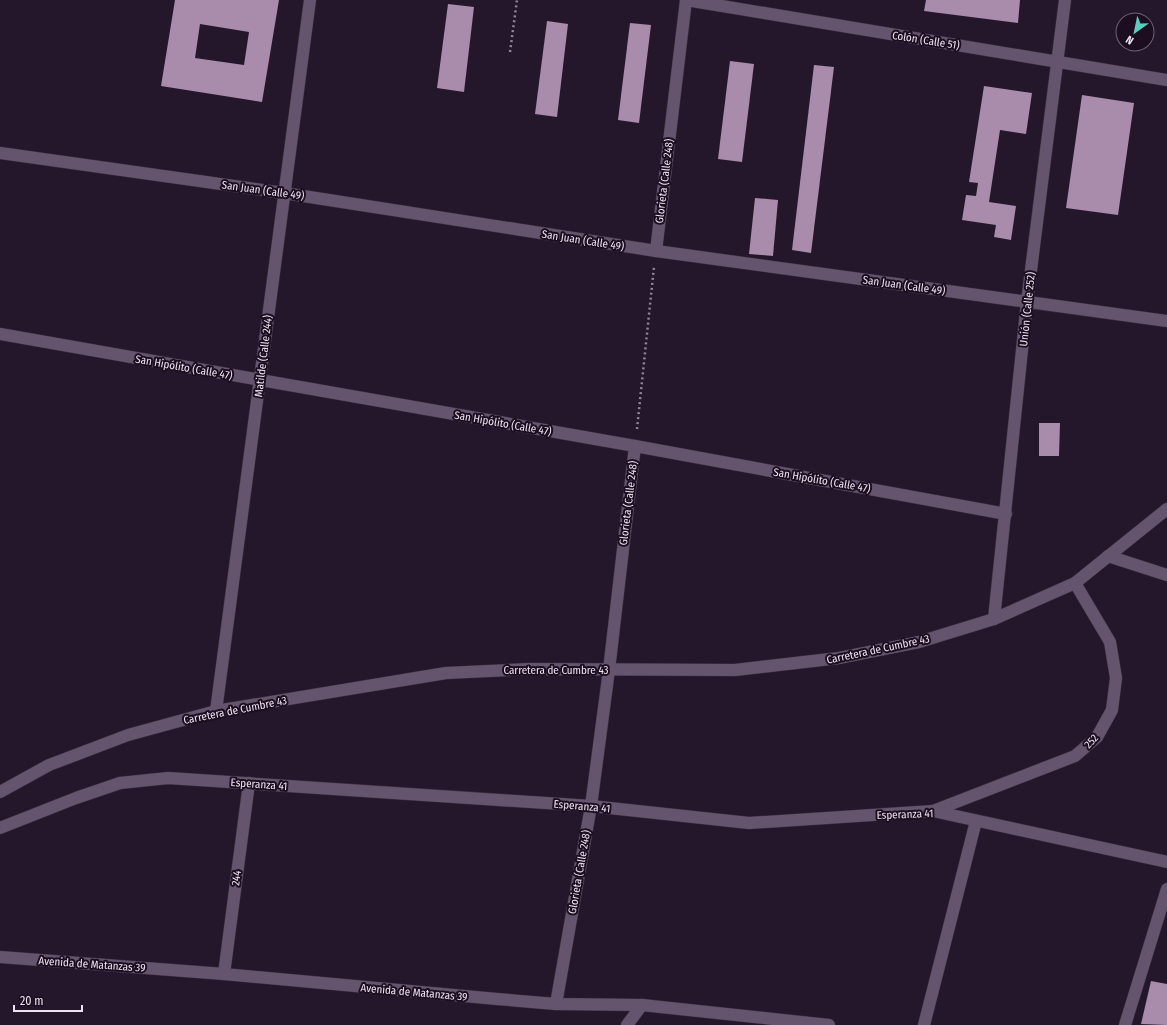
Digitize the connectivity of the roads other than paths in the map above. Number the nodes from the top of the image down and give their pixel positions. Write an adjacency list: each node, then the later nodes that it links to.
1 (310, 0): 7 (street, Matilde (Calle 244))
2 (686, 0): 4 (street, Colón (Calle 51)); 8 (street, Glorieta (Calle 248))
3 (1065, 0): 4 (street, Unión (Calle 252))
4 (1058, 62): 5 (street, Colón (Calle 51)); 9 (street, Unión (Calle 252))
5 (1167, 80)
6 (0, 153): 7 (street, San Juan (Calle 49))
7 (284, 193): 8 (street, San Juan (Calle 49)); 12 (street, Matilde (Calle 244))
8 (656, 251): 9 (street, San Juan (Calle 49))
9 (1027, 302): 10 (street, San Juan (Calle 49)); 15 (street, Unión (Calle 252))
10 (1167, 320)
11 (0, 334): 12 (street, San Hipólito (Calle 47))
12 (260, 380): 13 (street, San Hipólito (Calle 47)); 21 (street, Matilde (Calle 244))
13 (635, 446): 15 (street, San Hipólito (Calle 47)); 20 (street, Glorieta (Calle 248))
14 (1167, 509): 16 (street, Carretera de Cumbre 43)
15 (1006, 514): 19 (street, Unión (Calle 252))
16 (1108, 556): 17 (street); 18 (street, Carretera de Cumbre 43)
17 (1167, 575)
18 (1075, 583): 19 (street, Carretera de Cumbre 43); 25 (street, 252)
19 (994, 619): 20 (street, Carretera de Cumbre 43)
20 (609, 670): 21 (street, Carretera de Cumbre 43); 24 (street, Glorieta (Calle 248))
21 (216, 712): 23 (street, Carretera de Cumbre 43)
22 (249, 783): 24 (street, Esperanza 41); 27 (street, Esperanza 41); 31 (street, 244)
23 (0, 792)
24 (591, 806): 25 (street, Esperanza 41); 32 (street, Glorieta (Calle 248))
25 (933, 811): 26 (street, Esperanza 41)
26 (976, 821): 28 (street, Esperanza 41); 36 (street)
27 (0, 828)
28 (1167, 862)
29 (1167, 889): 37 (street)
30 (0, 957): 31 (street, Avenida de Matanzas 39)
31 (224, 974): 32 (street, Avenida de Matanzas 39)
32 (556, 1004): 33 (street, Avenida de Matanzas 39)
33 (642, 1005): 34 (street); 35 (street, Avenida de Matanzas 39)
34 (627, 1025)
35 (829, 1025)
36 (924, 1025)
37 (1125, 1025)

